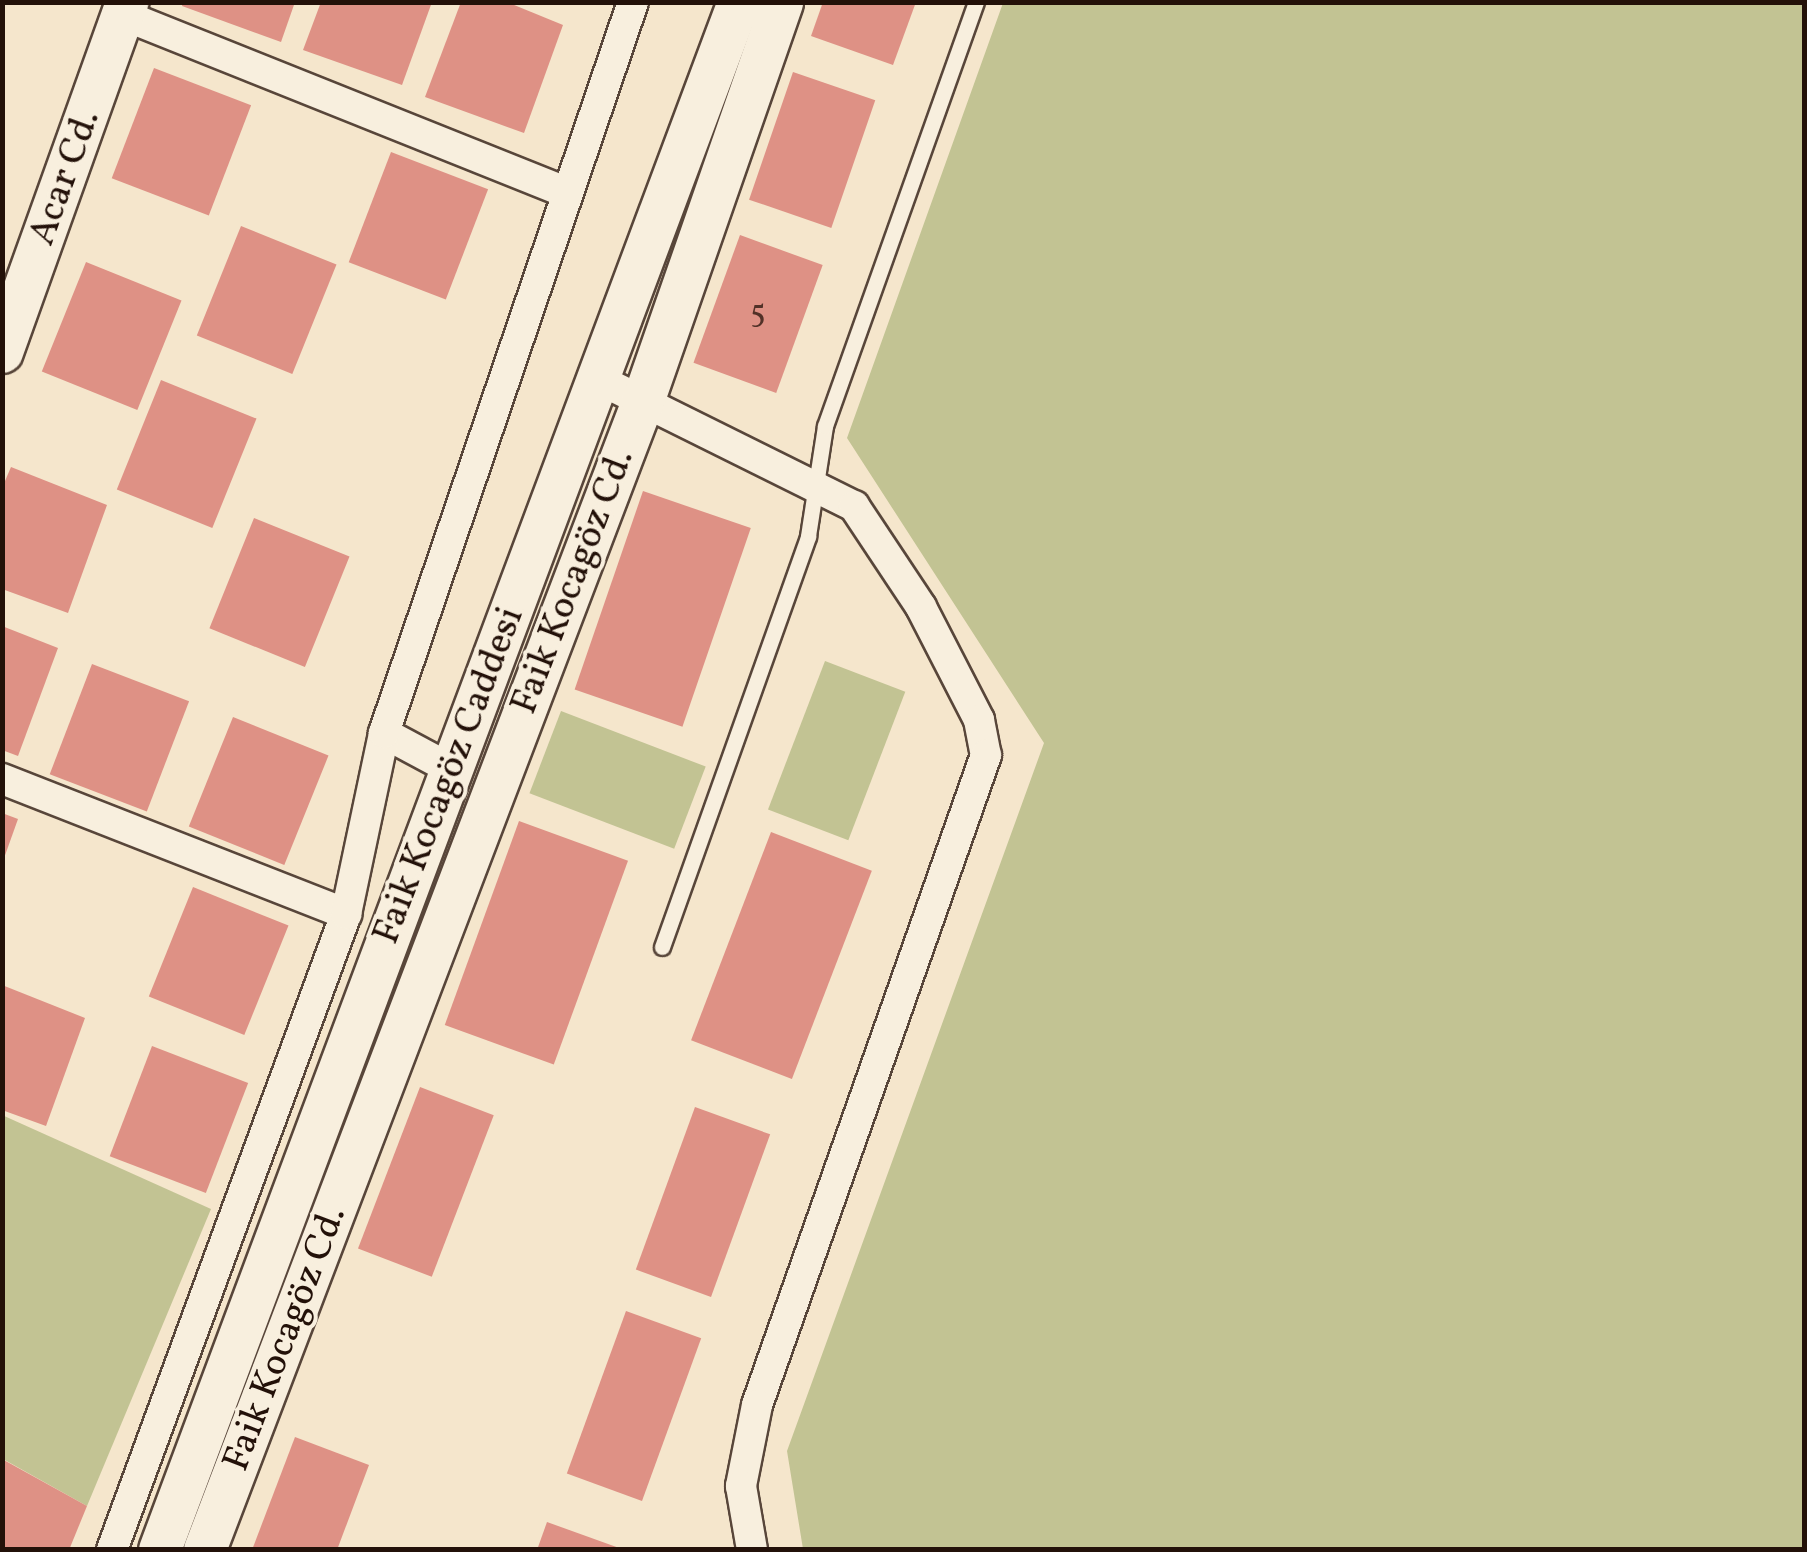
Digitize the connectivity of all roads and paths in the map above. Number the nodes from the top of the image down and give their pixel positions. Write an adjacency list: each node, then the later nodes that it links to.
1 (739, 2): 8 (street, Faik Kocagöz Caddesi)
2 (782, 2): 9 (street, Faik Kocagöz Cd.)
3 (976, 2): 10 (lane)
4 (630, 4): 6 (street)
5 (125, 9): 6 (street); 7 (street, Acar Cd.)
6 (566, 192): 11 (street)
7 (2, 352)
8 (598, 379): 9 (street); 12 (street, Faik Kocagöz Caddesi)
9 (643, 402): 10 (street); 18 (street, Faik Kocagöz Cd.)
10 (817, 488): 15 (lane); 19 (street)
11 (384, 734): 12 (street); 14 (street)
12 (453, 770): 17 (street, Faik Kocagöz Caddesi)
13 (2, 779): 14 (street)
14 (346, 914): 16 (street)
15 (662, 948)
16 (112, 1550)
17 (160, 1550)
18 (205, 1550)
19 (752, 1550)

